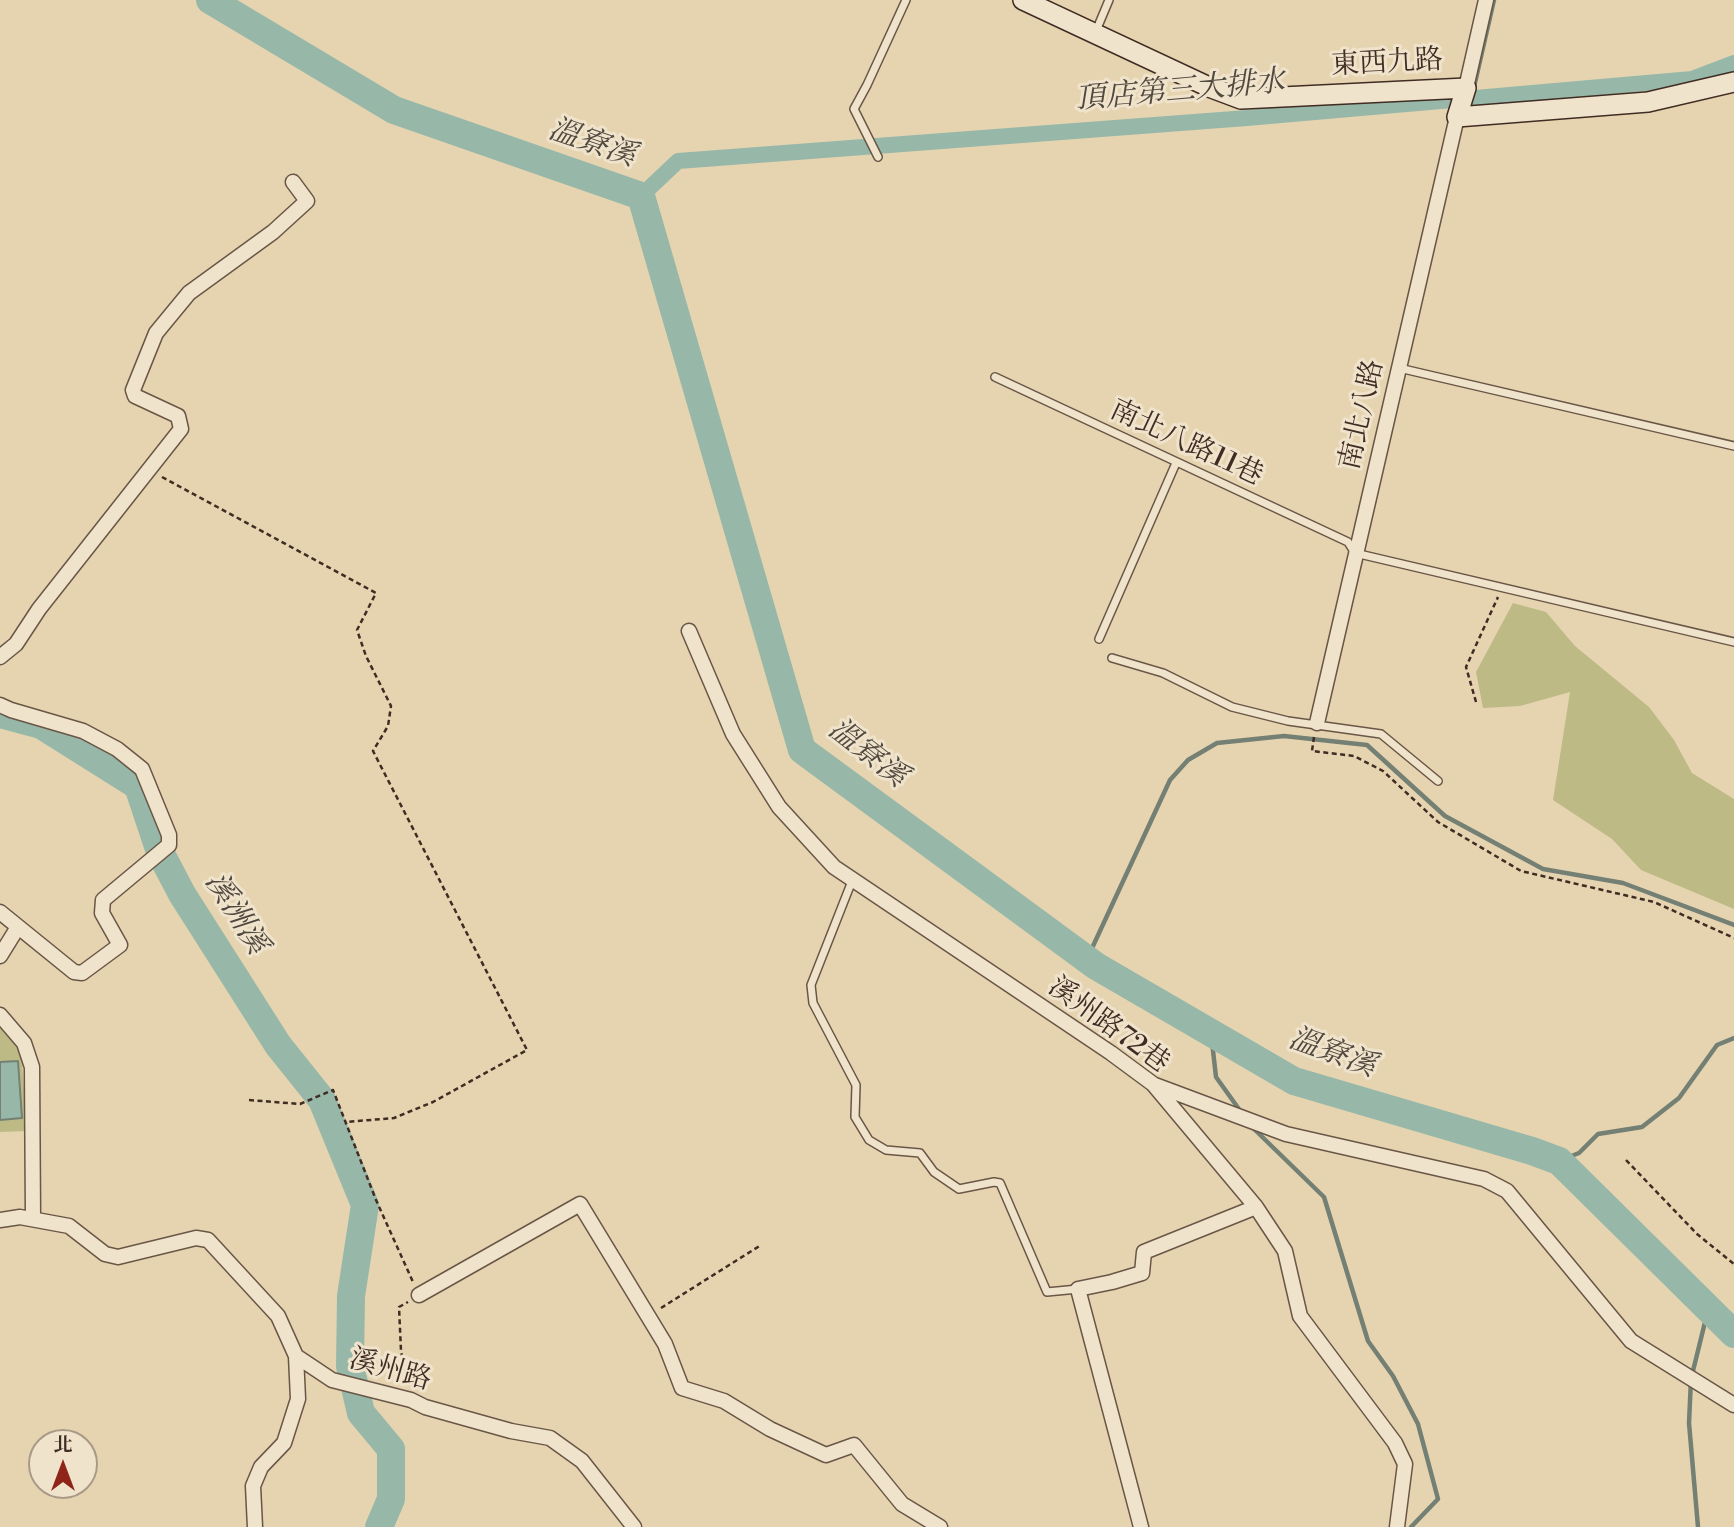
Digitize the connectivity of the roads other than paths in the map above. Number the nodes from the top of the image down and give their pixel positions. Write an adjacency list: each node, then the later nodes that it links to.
1 (906, 0): 9 (lane)
2 (1023, 0): 5 (street, 東西九路)
3 (1110, 0): 5 (lane)
4 (1486, 0): 7 (street)
5 (1094, 34): 7 (street, 東西九路)
6 (1734, 82): 8 (street, 東西九路)
7 (1466, 88): 8 (street, 東西九路)
8 (1457, 117): 11 (street, 南北八路)
9 (878, 157)
10 (293, 182): 19 (street)
11 (1399, 368): 13 (lane); 15 (street, 南北八路)
12 (995, 377): 14 (lane, 南北八路11巷)
13 (1734, 446)
14 (1176, 463): 15 (lane, 南北八路11巷); 17 (lane)
15 (1355, 554): 18 (lane); 22 (street, 南北八路)
16 (689, 631): 24 (street, 溪州路72巷)
17 (1099, 639)
18 (1734, 642)
19 (0, 657)
20 (1112, 658): 22 (lane)
21 (0, 705): 26 (street)
22 (1317, 723): 23 (lane)
23 (1438, 781)
24 (852, 881): 29 (street, 溪州路72巷); 33 (lane)
25 (0, 912): 26 (street)
26 (18, 927): 27 (street)
27 (0, 956)
28 (0, 1015): 31 (street)
29 (1153, 1084): 30 (street, 溪州路72巷); 36 (street)
30 (1256, 1207): 33 (street); 41 (street, 溪州路72巷)
31 (33, 1219): 32 (street); 35 (street)
32 (0, 1220)
33 (1078, 1289): 40 (street)
34 (419, 1295): 39 (street)
35 (296, 1356): 37 (street); 38 (street, 溪州路)
36 (1734, 1405)
37 (255, 1527)
38 (634, 1527)
39 (940, 1527)
40 (1141, 1527)
41 (1397, 1527)

